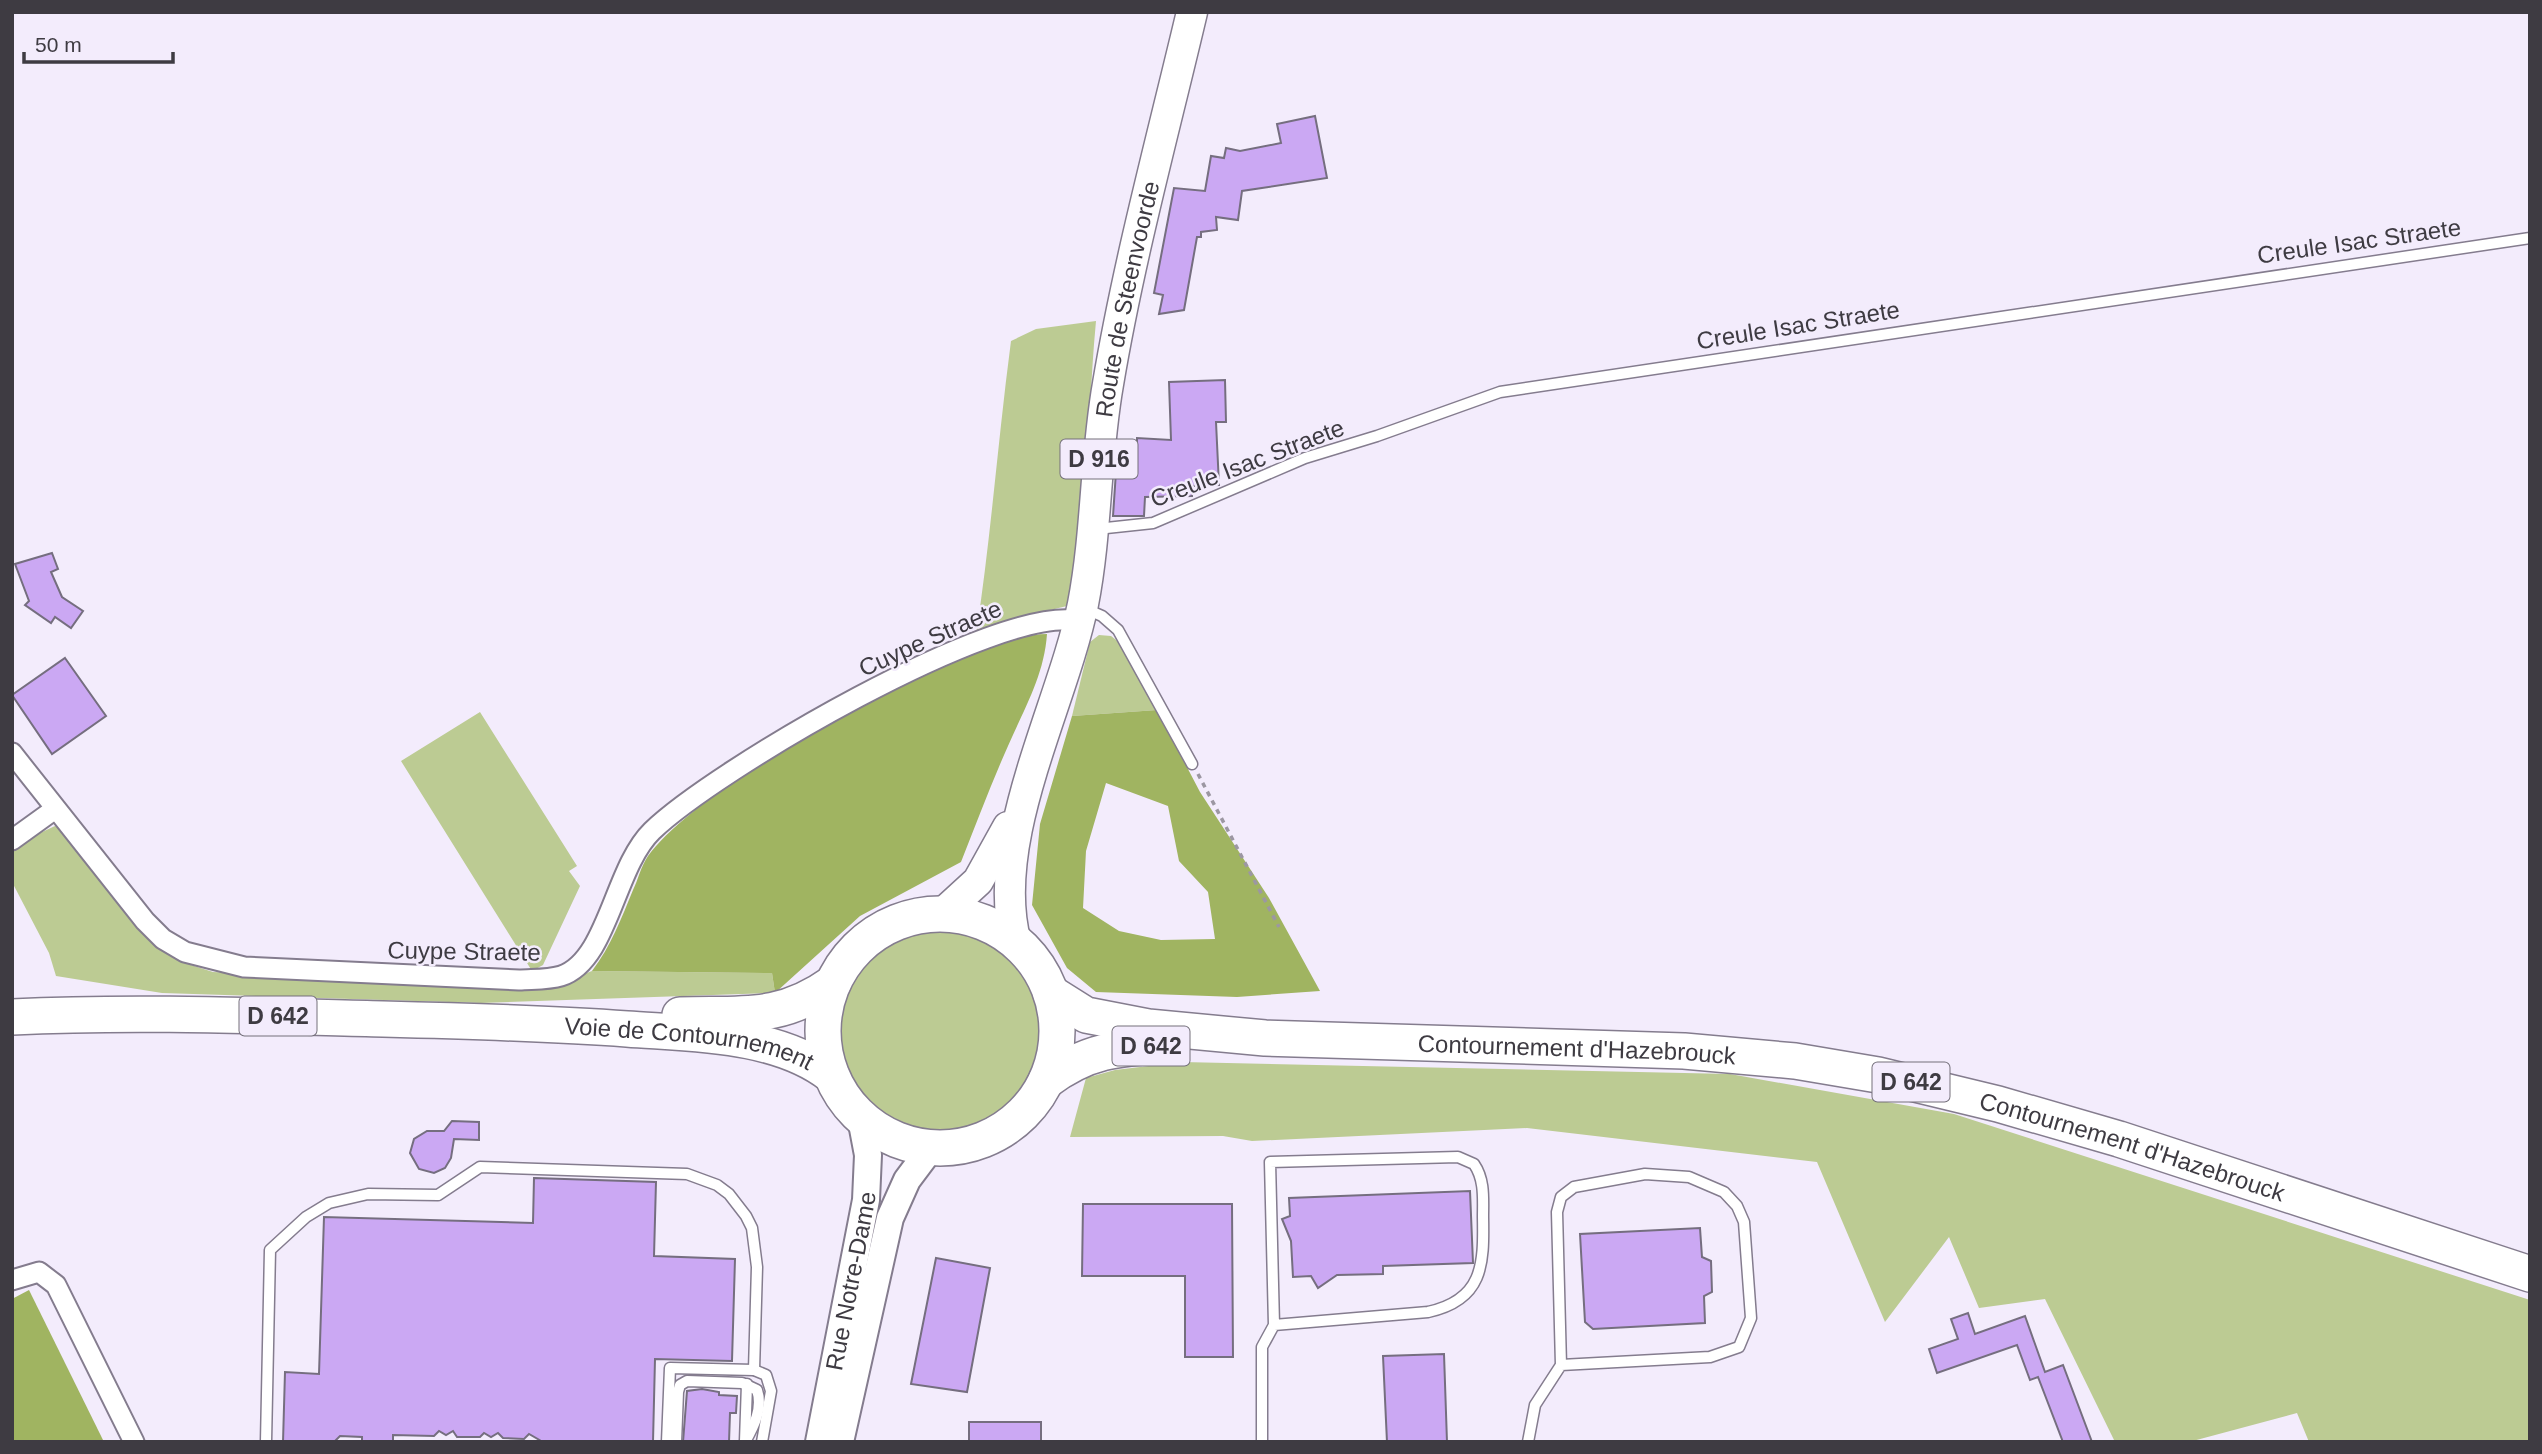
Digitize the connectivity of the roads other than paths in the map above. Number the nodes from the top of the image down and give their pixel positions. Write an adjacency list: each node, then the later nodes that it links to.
1 (1192, 12): 3 (main road, Route de Steenvoorde / D 916)
2 (2530, 238): 3 (lane, Creule Isac Straete)
3 (1094, 530): 4 (main road, Route de Steenvoorde / D 916)
4 (1080, 615): 6 (lane); 7 (main road, Route de Steenvoorde / D 916); 8 (street, Cuype Straete)
5 (12, 753): 8 (street, Cuype Straete)
6 (1192, 764)
7 (1028, 790): 10 (main road, Route de Steenvoorde); 11 (main road, Route de Steenvoorde)
8 (55, 809): 9 (street)
9 (12, 840)
10 (942, 914): 11 (highway); 12 (highway)
11 (1016, 943): 13 (highway)
12 (833, 983): 15 (highway, Voie de Contournement / D 642); 17 (highway)
13 (1051, 993): 16 (highway, Contournement d'Hazebrouck / D 642); 18 (highway)
14 (12, 1017): 15 (highway, Voie de Contournement / D 642)
15 (544, 1023): 17 (highway, Voie de Contournement / D 642)
16 (1265, 1038): 18 (highway, Contournement d'Hazebrouck / D 642); 21 (highway, Contournement d'Hazebrouck / D 642)
17 (831, 1075): 19 (highway)
18 (1046, 1082): 20 (highway)
19 (861, 1118): 20 (highway); 32 (main road, Rue Notre-Dame)
20 (931, 1148): 33 (main road, Rue Notre-Dame)
21 (2530, 1274)
22 (12, 1280): 26 (street)
23 (1274, 1325): 23 (lane); 34 (lane)
24 (1561, 1365): 24 (lane); 35 (lane)
25 (754, 1370): 27 (lane); 28 (lane); 31 (lane)
26 (134, 1442)
27 (266, 1442)
28 (667, 1442)
29 (676, 1442): 30 (lane)
30 (745, 1442)
31 (762, 1442)
32 (819, 1442)
33 (839, 1442)
34 (1262, 1442)
35 (1528, 1442)

